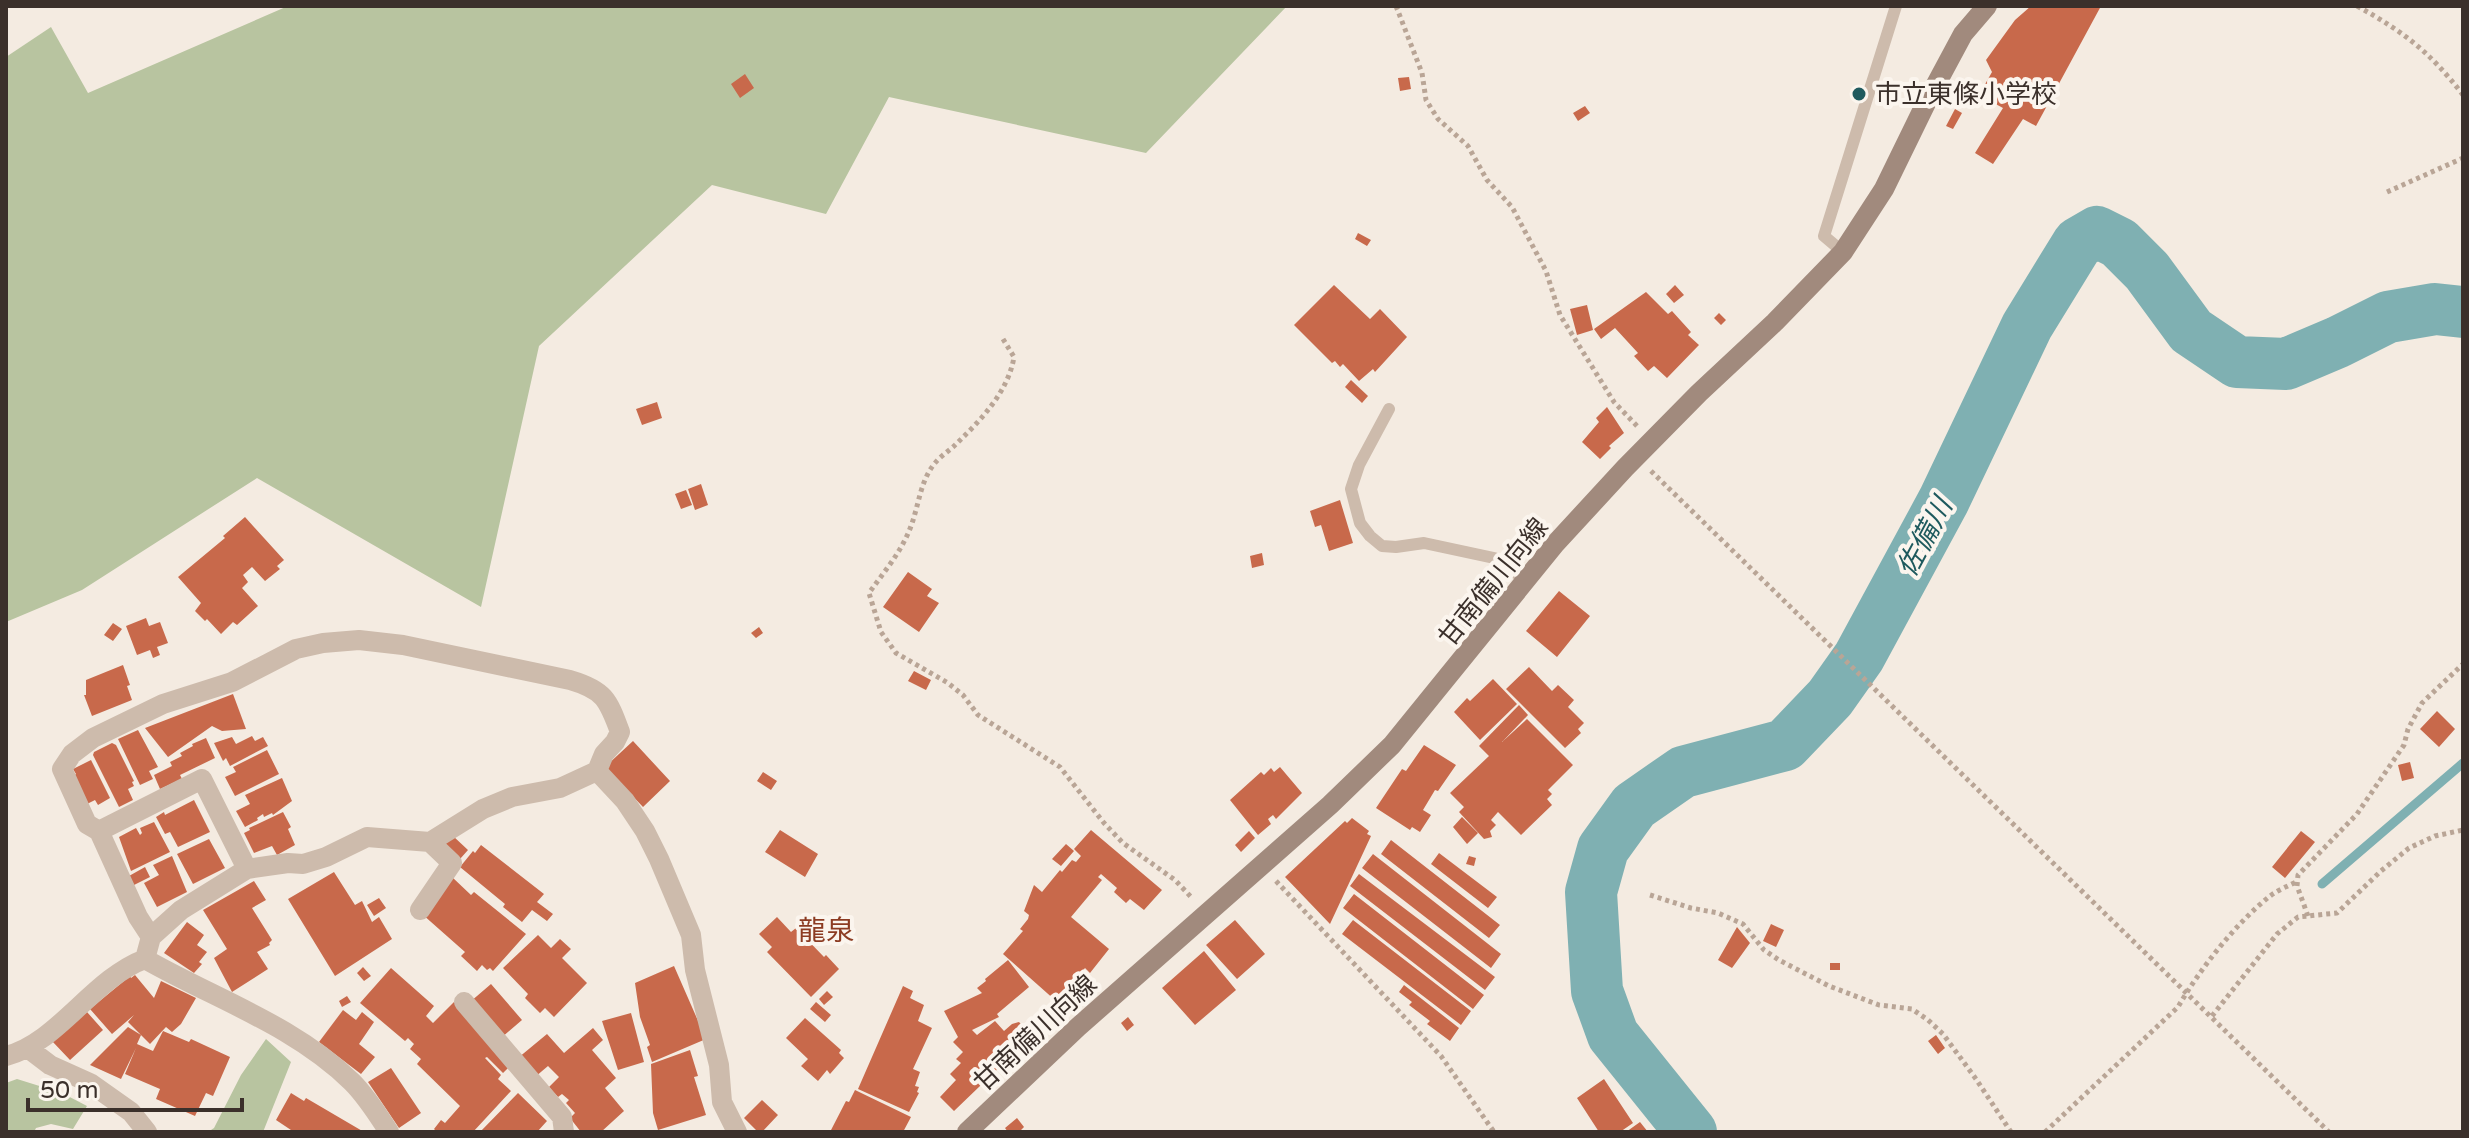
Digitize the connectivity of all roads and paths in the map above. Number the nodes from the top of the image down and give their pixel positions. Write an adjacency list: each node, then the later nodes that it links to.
1 (1396, 6): 11 (path)
2 (1896, 6): 8 (lane)
3 (1987, 6): 8 (main road, 甘南備川向線)
4 (2357, 6): 5 (path)
5 (2463, 95)
6 (2463, 158): 7 (path)
7 (2387, 192)
8 (1843, 252): 11 (main road, 甘南備川向線)
9 (1003, 339): 24 (path)
10 (1389, 409): 13 (lane)
11 (1652, 441): 12 (main road, 甘南備川向線)
12 (1636, 456): 13 (main road, 甘南備川向線); 28 (path)
13 (1526, 580): 19 (main road, 甘南備川向線)
14 (2463, 664): 21 (path)
15 (597, 771): 17 (street); 18 (street); 36 (street)
16 (2463, 830): 25 (path)
17 (99, 831): 20 (street); 26 (street)
18 (430, 842): 20 (street); 23 (street)
19 (1262, 865): 24 (main road, 甘南備川向線); 38 (path)
20 (247, 869): 26 (street)
21 (2298, 881): 25 (path); 28 (path)
22 (1650, 895): 39 (path)
23 (420, 910)
24 (1206, 914): 37 (main road, 甘南備川向線)
25 (2308, 916): 30 (path)
26 (151, 937): 27 (street)
27 (145, 959): 31 (street); 34 (street)
28 (2187, 992): 30 (path); 40 (path)
29 (464, 1002): 35 (street)
30 (2212, 1016): 41 (path)
31 (29, 1049): 32 (street); 33 (street)
32 (6, 1056)
33 (147, 1132)
34 (389, 1132)
35 (564, 1132)
36 (737, 1132)
37 (967, 1132)
38 (1494, 1132)
39 (2011, 1132)
40 (2045, 1132)
41 (2329, 1132)

